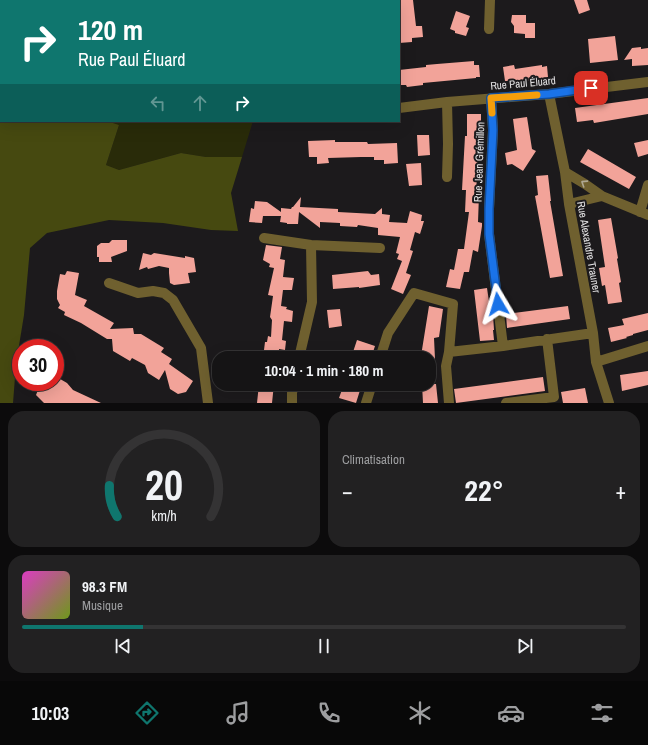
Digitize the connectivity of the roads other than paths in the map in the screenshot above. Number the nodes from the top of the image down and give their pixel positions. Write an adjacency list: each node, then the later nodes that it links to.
1 (490, 0): 2 (street)
2 (489, 29)
3 (648, 82): 4 (street, Rue Paul Éluard)
4 (549, 94): 5 (street, Rue Paul Éluard); 8 (street, Rue Alexandre Trauner)
5 (491, 98): 6 (street, Rue Paul Éluard); 20 (street, Rue Jean Grémillon)
6 (447, 102): 7 (street, Rue Paul Éluard); 9 (street)
7 (400, 108)
8 (565, 172): 11 (street, one-way to 8); 12 (street, Rue Alexandre Trauner)
9 (447, 177)
10 (648, 185): 13 (street)
11 (602, 196): 12 (street); 13 (street)
12 (569, 204): 18 (street, Rue Alexandre Trauner)
13 (644, 214)
14 (264, 238): 15 (street)
15 (311, 245): 16 (street); 22 (street)
16 (380, 248)
17 (109, 283): 28 (street)
18 (593, 333): 19 (street); 25 (street, Rue Alexandre Trauner)
19 (547, 339): 20 (street); 32 (street)
20 (503, 346): 24 (street)
21 (648, 346): 25 (street)
22 (301, 351)
23 (382, 351): 24 (street)
24 (449, 352): 31 (street)
25 (596, 362): 33 (street, Rue Alexandre Trauner)
26 (292, 391): 29 (street)
27 (370, 391): 30 (street)
28 (208, 403)
29 (292, 403)
30 (366, 403)
31 (449, 403)
32 (506, 403)
33 (609, 403)

